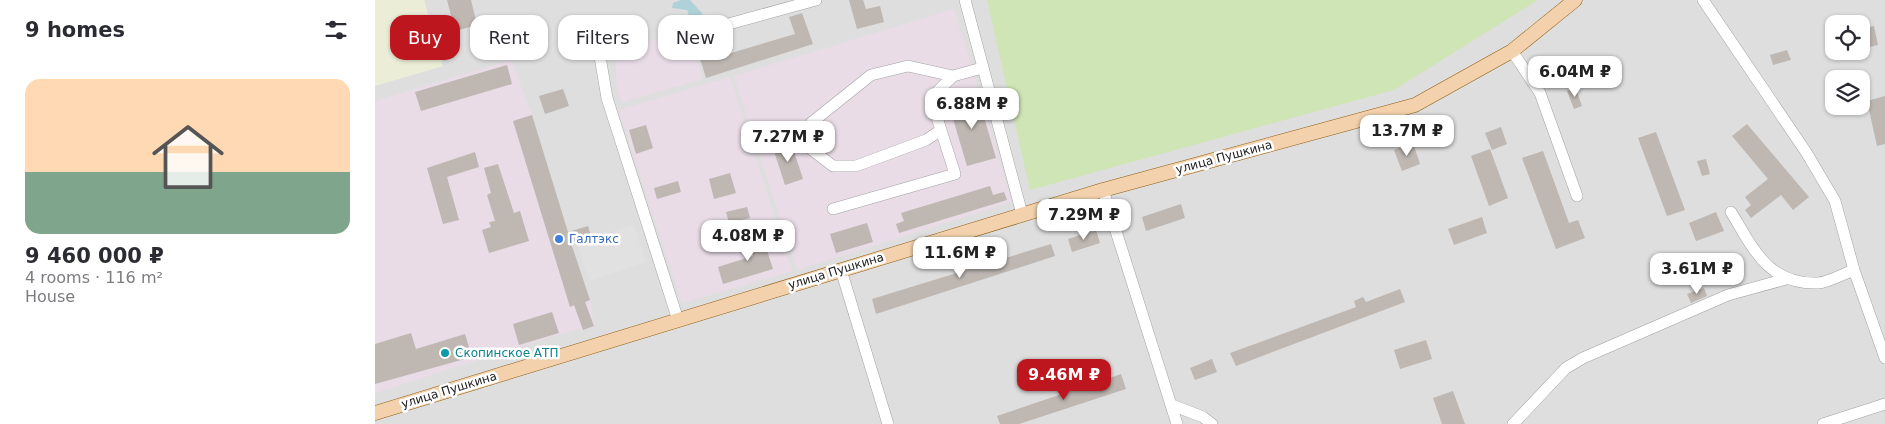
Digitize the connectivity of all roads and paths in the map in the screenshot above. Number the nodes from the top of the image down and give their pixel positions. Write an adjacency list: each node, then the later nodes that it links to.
1 (816, 0): 5 (lane)
2 (965, 0): 8 (lane)
3 (1575, 0): 6 (main road, улица Пушкина)
4 (1703, 0): 17 (lane)
5 (733, 23)
6 (1512, 51): 11 (main road, улица Пушкина); 12 (lane)
7 (600, 60): 19 (lane)
8 (982, 68): 9 (lane); 15 (lane)
9 (953, 76): 10 (lane); 10 (lane)
10 (941, 130): 13 (lane)
11 (1103, 190): 15 (main road, улица Пушкина); 22 (lane)
12 (1577, 196)
13 (833, 209)
14 (1731, 212): 18 (lane)
15 (1022, 214): 16 (main road, улица Пушкина)
16 (841, 270): 19 (main road, улица Пушкина); 24 (lane)
17 (1854, 270): 18 (lane); 20 (lane)
18 (1786, 279): 27 (lane)
19 (678, 320): 23 (main road, улица Пушкина)
20 (1885, 358)
21 (1885, 404): 28 (lane)
22 (1172, 405): 25 (lane); 26 (lane)
23 (375, 413)
24 (888, 424)
25 (1177, 424)
26 (1212, 424)
27 (1513, 424)
28 (1823, 424)

